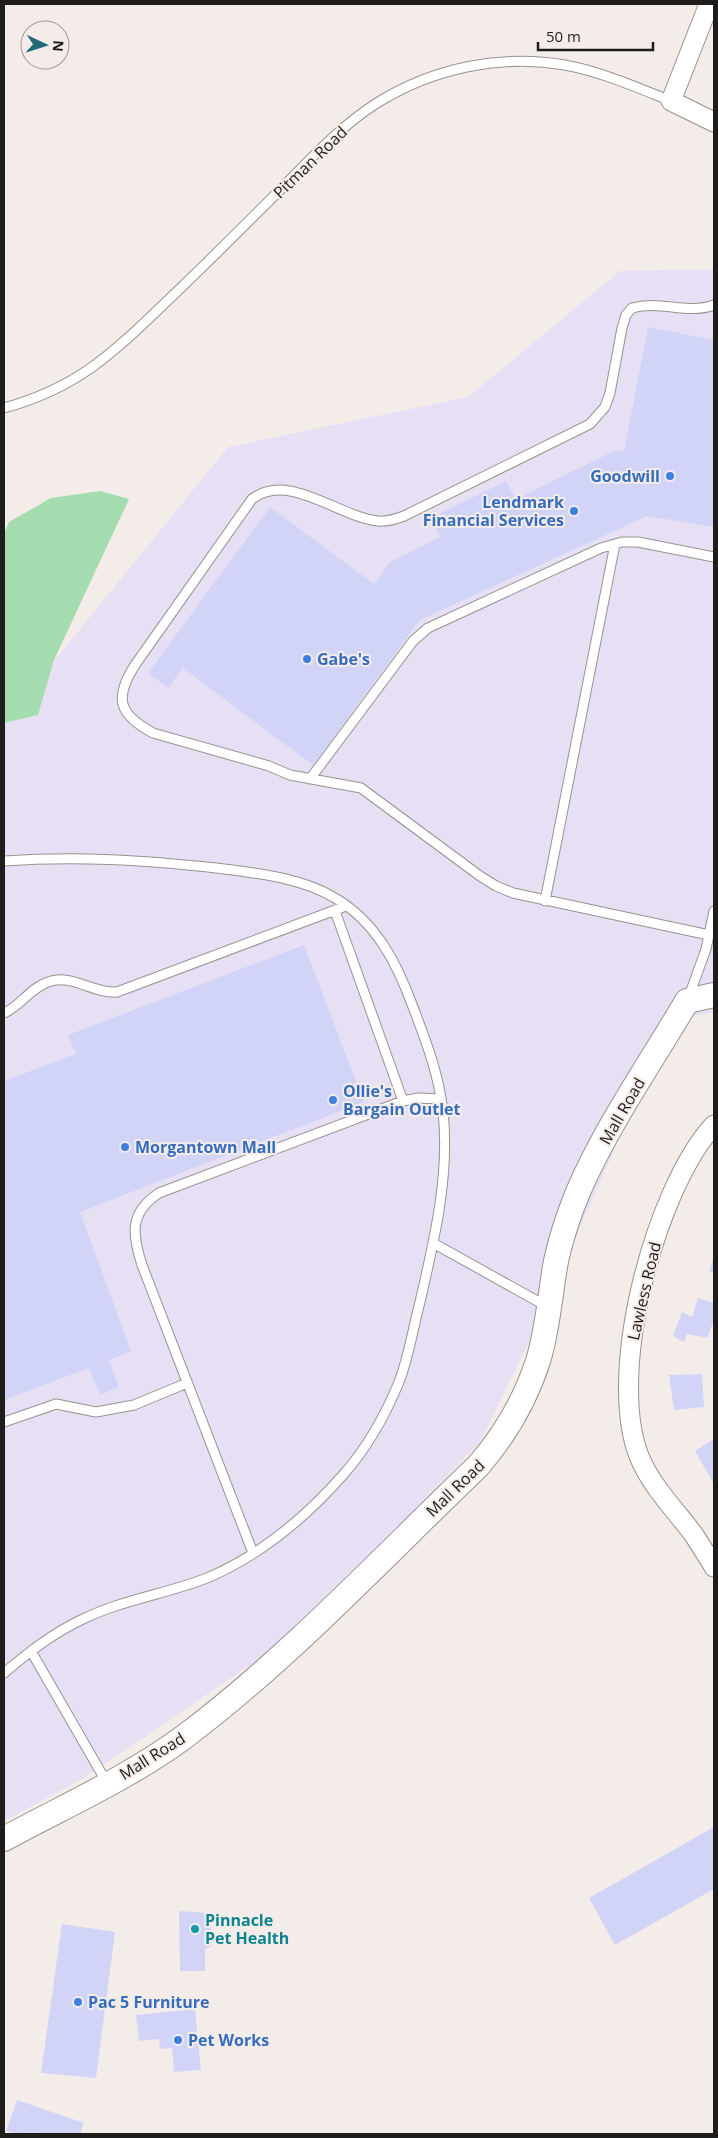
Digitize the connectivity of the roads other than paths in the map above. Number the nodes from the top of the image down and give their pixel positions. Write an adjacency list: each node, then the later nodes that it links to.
1 (709, 4): 2 (street)
2 (671, 100): 3 (street); 5 (lane, Pitman Road)
3 (714, 122)
4 (714, 305): 8 (lane)
5 (4, 408)
6 (615, 544): 7 (lane); 8 (lane); 10 (lane)
7 (714, 557)
8 (310, 779): 10 (lane)
9 (4, 861): 11 (lane)
10 (545, 901): 14 (lane)
11 (346, 906): 12 (lane); 19 (lane)
12 (335, 911): 18 (lane); 20 (lane)
13 (714, 911): 14 (lane)
14 (709, 935): 15 (lane)
15 (710, 948): 17 (lane)
16 (714, 996): 17 (street)
17 (687, 1001): 23 (street, Mall Road)
18 (4, 1013)
19 (441, 1099): 20 (lane); 22 (lane)
20 (403, 1102): 24 (lane)
21 (714, 1125): 27 (street, Lawless Road)
22 (432, 1243): 23 (lane); 26 (lane)
23 (549, 1307): 30 (street, Mall Road)
24 (187, 1383): 25 (lane); 26 (lane)
25 (4, 1422)
26 (253, 1553): 28 (lane)
27 (714, 1567)
28 (31, 1650): 29 (lane); 30 (lane)
29 (4, 1673)
30 (107, 1783): 31 (street, Mall Road)
31 (4, 1839)

